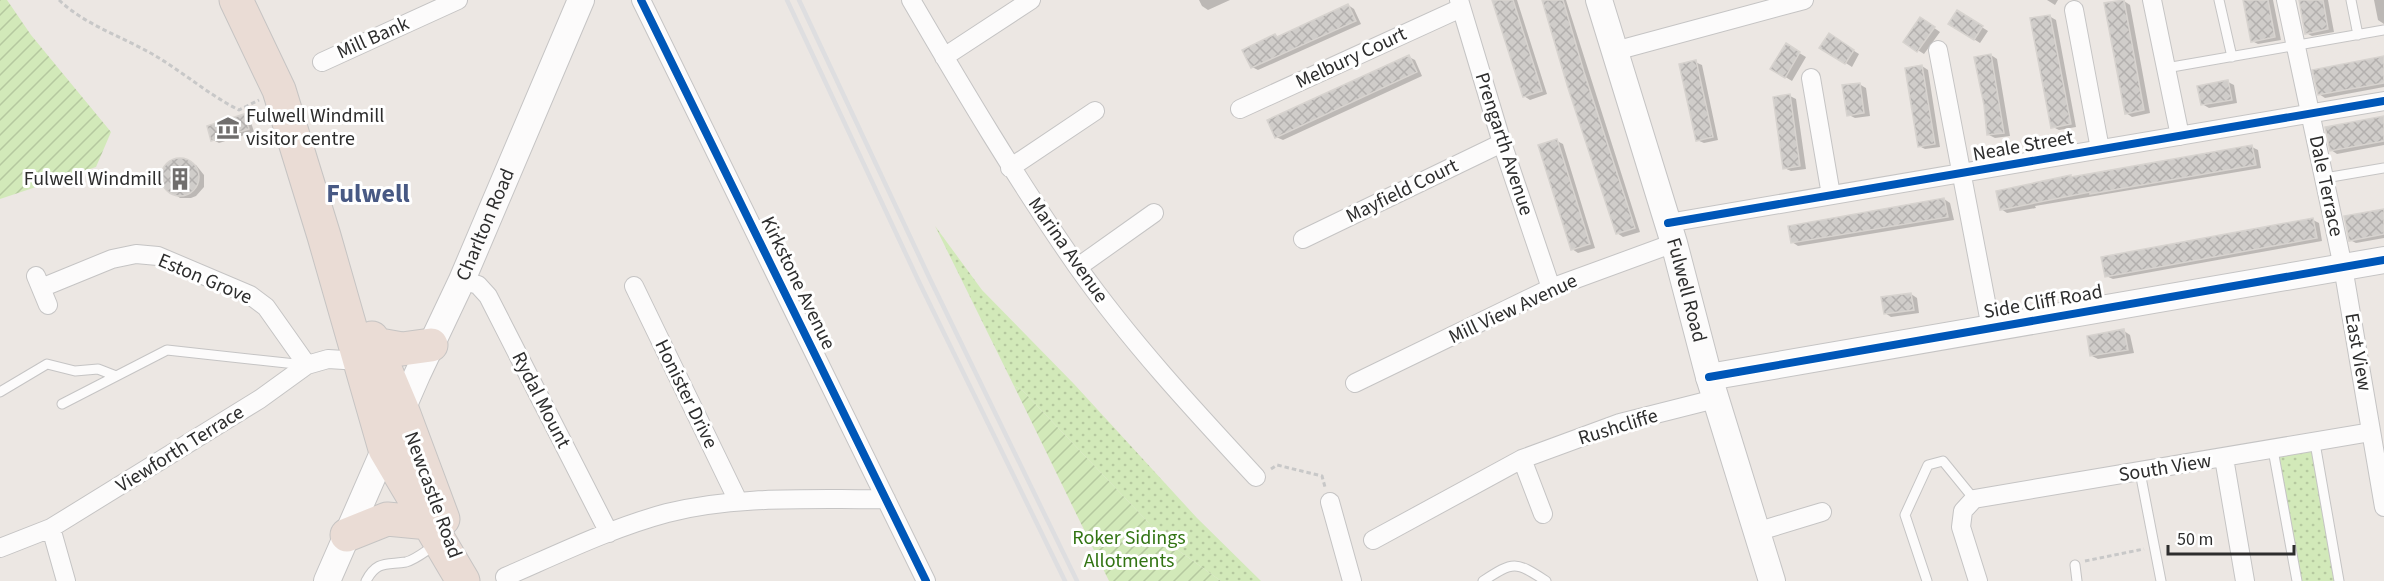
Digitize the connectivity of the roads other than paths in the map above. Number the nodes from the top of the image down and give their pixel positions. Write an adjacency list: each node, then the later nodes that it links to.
1 (236, 0): 50 (highway)
2 (458, 0): 23 (street, Mill Bank)
3 (641, 0): 66 (street, Kirkstone Avenue)
4 (911, 0): 21 (street, Marina Avenue)
5 (1031, 0): 21 (street)
6 (1599, 0): 20 (street, Fulwell Road)
7 (1804, 0): 14 (street)
8 (2152, 0): 24 (street)
9 (2219, 0): 22 (lane)
10 (2286, 0): 18 (street, Dale Terrace)
11 (2351, 0): 17 (lane)
12 (578, 2): 44 (street, Charlton Road)
13 (1460, 4): 27 (street, Melbury Court); 31 (street, Prengarth Avenue)
14 (1758, 6): 20 (street)
15 (2074, 10): 32 (street)
16 (2384, 30): 17 (lane)
17 (2358, 35): 18 (lane)
18 (2296, 45): 22 (lane); 29 (street, Dale Terrace)
19 (1938, 50): 35 (street)
20 (1615, 51): 39 (street, Fulwell Road)
21 (944, 57): 33 (street, Marina Avenue)
22 (2232, 57): 24 (lane)
23 (322, 62)
24 (2166, 68): 30 (street)
25 (1811, 78): 37 (street)
26 (2384, 101): 29 (street, Neale Street)
27 (1240, 109)
28 (1095, 111): 33 (street)
29 (2311, 113): 30 (street, Neale Street); 36 (street, Dale Terrace)
30 (2180, 136): 32 (street, Neale Street)
31 (1502, 143): 40 (street, Mayfield Court); 46 (street, Prengarth Avenue)
32 (2100, 149): 35 (street, Neale Street)
33 (1010, 168): 42 (street, Marina Avenue)
34 (2384, 168): 36 (lane)
35 (1961, 173): 37 (street, Neale Street); 48 (street)
36 (2325, 178): 43 (street, Dale Terrace)
37 (1831, 195): 39 (street, Neale Street)
38 (1154, 213): 42 (street)
39 (1671, 233): 46 (street, Mill View Avenue); 54 (street, Fulwell Road)
40 (1303, 239)
41 (2384, 260): 43 (street, Side Cliff Road)
42 (1078, 267): 65 (street, Marina Avenue)
43 (2343, 267): 48 (street, Side Cliff Road); 58 (street, East View)
44 (462, 280): 49 (street, Charlton Road); 76 (street, Rydal Mount)
45 (634, 286): 67 (street, Honister Drive)
46 (1551, 288): 53 (street, Mill View Avenue)
47 (48, 305): 51 (street, Eston Grove)
48 (1991, 328): 54 (street, Side Cliff Road)
49 (431, 345): 50 (highway); 57 (street, Charlton Road)
50 (367, 352): 51 (street, Viewforth Terrace); 57 (highway, Newcastle Road); 60 (highway, Newcastle Road)
51 (307, 365): 52 (lane); 73 (street, Viewforth Terrace)
52 (116, 376): 55 (lane); 56 (lane)
53 (1355, 383)
54 (1712, 388): 63 (street, Rushcliffe); 75 (street, Fulwell Road)
55 (0, 393)
56 (62, 404)
57 (402, 409): 60 (street, Charlton Road); 85 (highway, Newcastle Road)
58 (2371, 432): 59 (street, South View); 69 (street, East View)
59 (2315, 443): 61 (street, South View); 97 (lane)
60 (385, 449): 74 (highway, Newcastle Road); 77 (street, Charlton Road)
61 (2273, 450): 62 (street, South View); 96 (lane)
62 (2224, 458): 64 (street, South View); 95 (street)
63 (1522, 459): 72 (street); 78 (street, Rushcliffe)
64 (2140, 472): 68 (street, South View); 94 (lane)
65 (1256, 477)
66 (886, 499): 67 (street); 86 (street, Kirkstone Avenue)
67 (738, 501): 76 (street)
68 (1969, 505): 91 (lane); 92 (street)
69 (2384, 507)
70 (1822, 512): 75 (street)
71 (1328, 514): 87 (street)
72 (1543, 514)
73 (51, 528): 79 (street, Viewforth Terrace); 82 (street)
74 (434, 532): 77 (highway); 84 (lane); 85 (highway, Newcastle Road)
75 (1756, 532): 90 (street, Fulwell Road)
76 (609, 533): 81 (street)
77 (347, 535): 83 (street, Charlton Road)
78 (1372, 540)
79 (0, 548)
80 (2075, 565): 93 (lane)
81 (505, 577)
82 (66, 581)
83 (327, 581)
84 (366, 581)
85 (464, 581)
86 (926, 581)
87 (1352, 581)
88 (1483, 581): 89 (lane)
89 (1546, 581)
90 (1772, 581)
91 (1927, 581)
92 (1978, 581)
93 (2078, 581)
94 (2161, 581)
95 (2245, 581)
96 (2297, 581)
97 (2339, 581)

